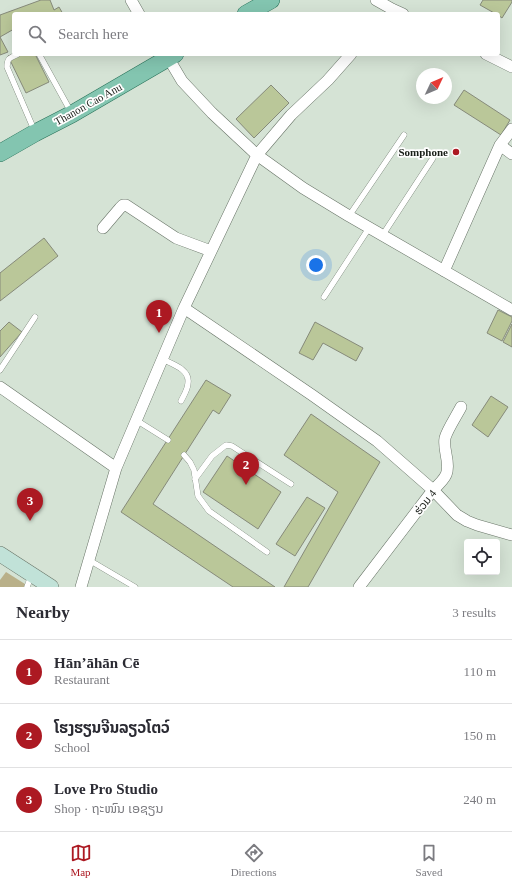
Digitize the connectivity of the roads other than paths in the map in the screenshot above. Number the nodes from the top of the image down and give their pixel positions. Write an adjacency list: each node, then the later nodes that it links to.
1 (130, 0): 4 (street)
2 (271, 0): 5 (main road)
3 (376, 0): 6 (street)
4 (138, 12)
5 (250, 12)
6 (390, 12)
7 (14, 56): 16 (lane)
8 (40, 56): 14 (lane)
9 (168, 56): 14 (main road, Thanon Cao Anu)
10 (170, 56): 21 (street)
11 (349, 56): 21 (street)
12 (490, 56): 13 (street)
13 (512, 67)
14 (72, 114): 16 (main road, Thanon Cao Anu)
15 (512, 129): 18 (street)
16 (35, 133): 19 (main road, Thanon Cao Anu)
17 (404, 135): 23 (lane)
18 (500, 145): 20 (street); 28 (street)
19 (0, 154)
20 (512, 154)
21 (257, 155): 23 (street); 27 (street)
22 (433, 158): 26 (lane)
23 (349, 216): 25 (street)
24 (103, 228): 27 (street)
25 (369, 228): 26 (street); 29 (lane)
26 (382, 236): 28 (street)
27 (211, 251): 30 (street)
28 (444, 271): 31 (street)
29 (324, 298)
30 (184, 308): 33 (street); 44 (street)
31 (512, 310)
32 (35, 317): 34 (lane)
33 (162, 359): 36 (lane); 38 (street)
34 (0, 370)
35 (0, 387): 41 (street)
36 (181, 401)
37 (461, 407): 44 (street, ຮ່ວມ 4)
38 (136, 420): 39 (lane); 41 (street)
39 (168, 440)
40 (184, 455): 42 (lane)
41 (116, 468): 48 (street)
42 (195, 479): 43 (lane); 46 (lane)
43 (291, 484)
44 (434, 490): 45 (street); 53 (street, ຮ່ວມ 4)
45 (512, 535)
46 (266, 552)
47 (0, 554): 49 (main road)
48 (89, 560): 51 (street); 52 (lane)
49 (30, 581): 50 (main road)
50 (51, 587)
51 (81, 587)
52 (135, 587)
53 (359, 587)

